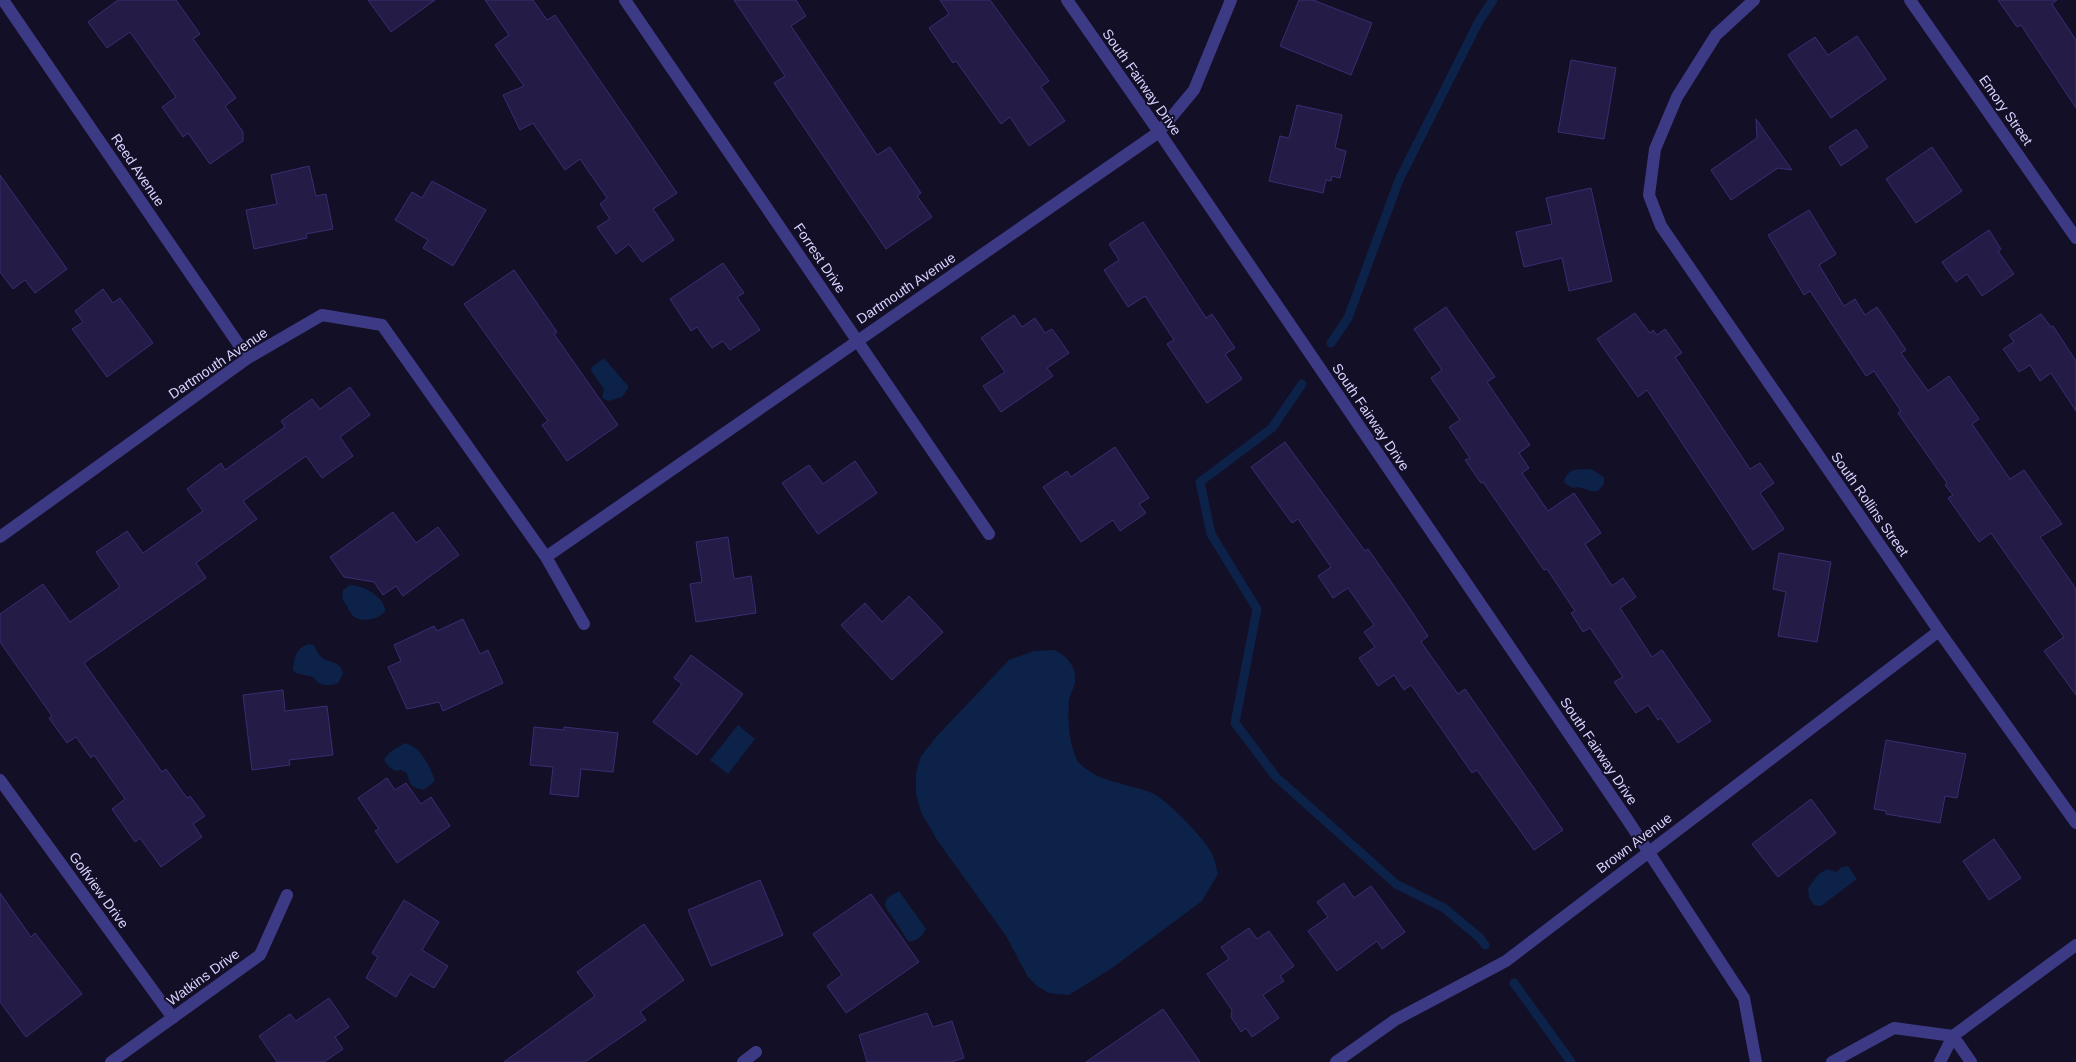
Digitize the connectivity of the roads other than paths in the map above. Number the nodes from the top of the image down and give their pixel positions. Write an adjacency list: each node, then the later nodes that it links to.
1 (3, 0): 10 (street, Reed Avenue)
2 (625, 0): 9 (street, Forrest Drive)
3 (1067, 0): 7 (street, South Fairway Drive)
4 (1231, 0): 7 (street, Dartmouth Avenue)
5 (1754, 0): 15 (street, South Rollins Street)
6 (1910, 0): 8 (street, Emory Street)
7 (1159, 132): 9 (street, Dartmouth Avenue); 18 (street, South Fairway Drive)
8 (2076, 238)
9 (858, 340): 11 (street, Forrest Drive); 13 (street, Dartmouth Avenue)
10 (248, 358): 12 (street, Dartmouth Avenue); 13 (street, Dartmouth Avenue)
11 (989, 534)
12 (0, 537)
13 (546, 557): 14 (street, Dartmouth Avenue)
14 (584, 624)
15 (1939, 631): 17 (street, South Rollins Street); 18 (street, Brown Avenue)
16 (0, 780): 21 (street, Golfview Drive)
17 (2076, 823)
18 (1648, 851): 26 (street, Brown Avenue); 27 (street, South Fairway Drive)
19 (287, 895): 21 (street, Watkins Drive)
20 (2071, 949): 22 (street)
21 (173, 1018): 24 (street, Watkins Drive)
22 (1953, 1036): 28 (street); 29 (street); 30 (street)
23 (756, 1052): 25 (street)
24 (111, 1062)
25 (743, 1062)
26 (1336, 1062)
27 (1756, 1062)
28 (1832, 1062)
29 (1940, 1062)
30 (1971, 1062)

